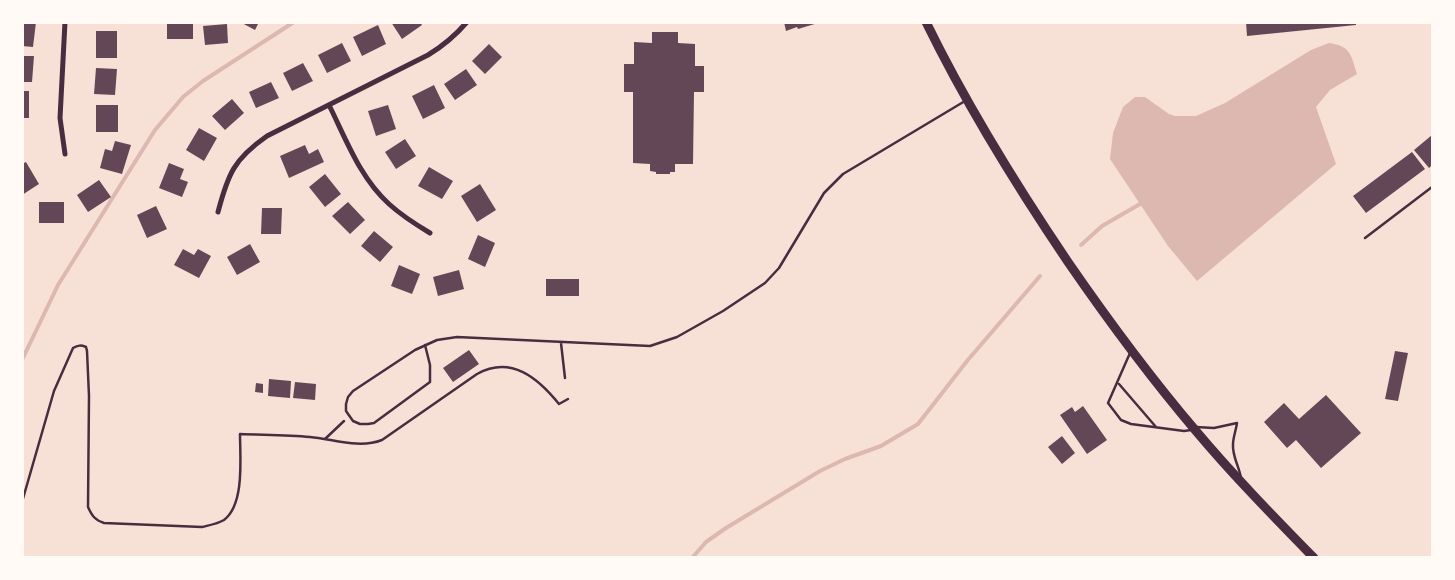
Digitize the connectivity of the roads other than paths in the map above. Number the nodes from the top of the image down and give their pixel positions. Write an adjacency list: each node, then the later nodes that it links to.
1 (65, 22): 6 (street)
2 (467, 22): 5 (street)
3 (926, 22): 4 (main road)
4 (966, 100): 11 (lane); 13 (main road)
5 (329, 105): 8 (street); 9 (street)
6 (65, 154)
7 (1432, 187): 10 (lane)
8 (218, 212)
9 (430, 232)
10 (1365, 238)
11 (561, 343): 12 (lane); 14 (lane)
12 (425, 345): 12 (lane)
13 (1131, 351): 15 (lane); 17 (main road)
14 (565, 378)
15 (1118, 383): 16 (lane); 16 (lane)
16 (1157, 428): 17 (lane)
17 (1194, 429): 18 (main road); 18 (lane)
18 (1242, 483): 19 (main road)
19 (1314, 558)

